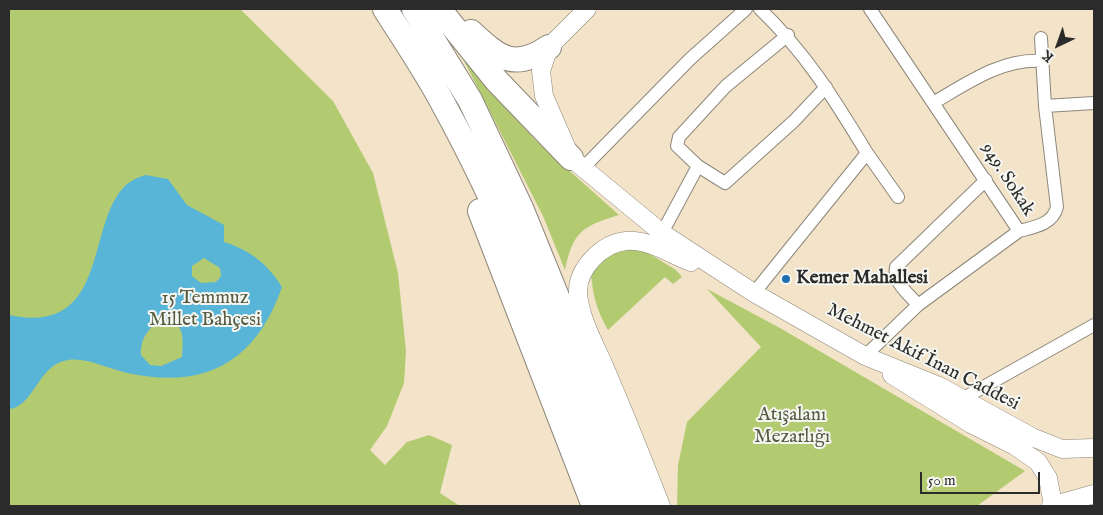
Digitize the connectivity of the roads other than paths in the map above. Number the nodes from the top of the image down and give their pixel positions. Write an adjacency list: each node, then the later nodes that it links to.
1 (385, 9): 12 (highway)
2 (414, 9): 34 (highway)
3 (439, 9): 10 (highway); 18 (highway)
4 (587, 9): 10 (main road)
5 (746, 9): 18 (street)
6 (760, 9): 8 (street)
7 (870, 9): 15 (street, 949. Sokak)
8 (788, 35): 13 (street); 19 (street)
9 (1041, 38): 11 (street)
10 (549, 47): 18 (main road)
11 (1042, 61): 15 (street); 16 (street)
12 (422, 66): 32 (highway); 33 (highway)
13 (826, 87): 17 (street); 19 (street)
14 (1094, 103): 16 (street)
15 (933, 104): 20 (street, 949. Sokak)
16 (1045, 106): 22 (street)
17 (867, 153): 21 (street); 25 (street)
18 (577, 163): 23 (main road, Mehmet Akif İnan Caddesi)
19 (698, 166): 23 (street)
20 (986, 180): 22 (street, 949. Sokak); 26 (street)
21 (898, 197)
22 (1019, 231): 26 (street, 949. Sokak)
23 (662, 233): 24 (main road, Mehmet Akif İnan Caddesi)
24 (724, 275): 25 (main road, Mehmet Akif İnan Caddesi); 35 (main road)
25 (754, 293): 28 (main road, Mehmet Akif İnan Caddesi)
26 (918, 305): 28 (street, 949. Sokak)
27 (1094, 325): 29 (street)
28 (865, 356): 29 (main road, Mehmet Akif İnan Caddesi); 36 (main road)
29 (962, 398): 30 (main road, Mehmet Akif İnan Caddesi)
30 (1094, 448)
31 (1094, 494): 36 (main road)
32 (594, 506)
33 (618, 506)
34 (642, 506)
35 (661, 506)
36 (1053, 506)

